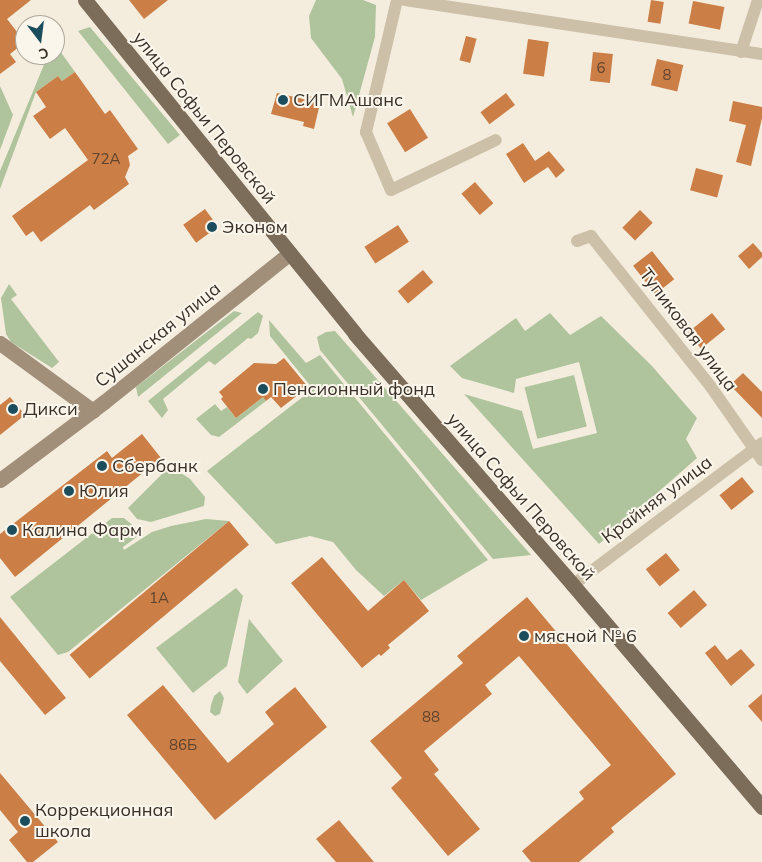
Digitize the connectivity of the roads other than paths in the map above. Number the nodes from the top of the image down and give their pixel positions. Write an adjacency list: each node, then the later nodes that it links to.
1 (85, 0): 11 (main road, улица Софьи Перовской)
2 (397, 0): 9 (street)
3 (405, 0): 6 (street)
4 (486, 0): 6 (street)
5 (758, 0): 7 (street)
6 (481, 13): 7 (street)
7 (741, 52): 8 (street)
8 (762, 54)
9 (496, 140)
10 (577, 241): 14 (street, Тупиковая улица)
11 (290, 253): 13 (main road, Сушанская улица); 16 (main road, улица Софьи Перовской)
12 (0, 343): 13 (main road)
13 (93, 411): 15 (main road, Сушанская улица)
14 (759, 451): 16 (street, Крайняя улица)
15 (0, 480)
16 (573, 585): 17 (main road, улица Софьи Перовской)
17 (762, 808)

